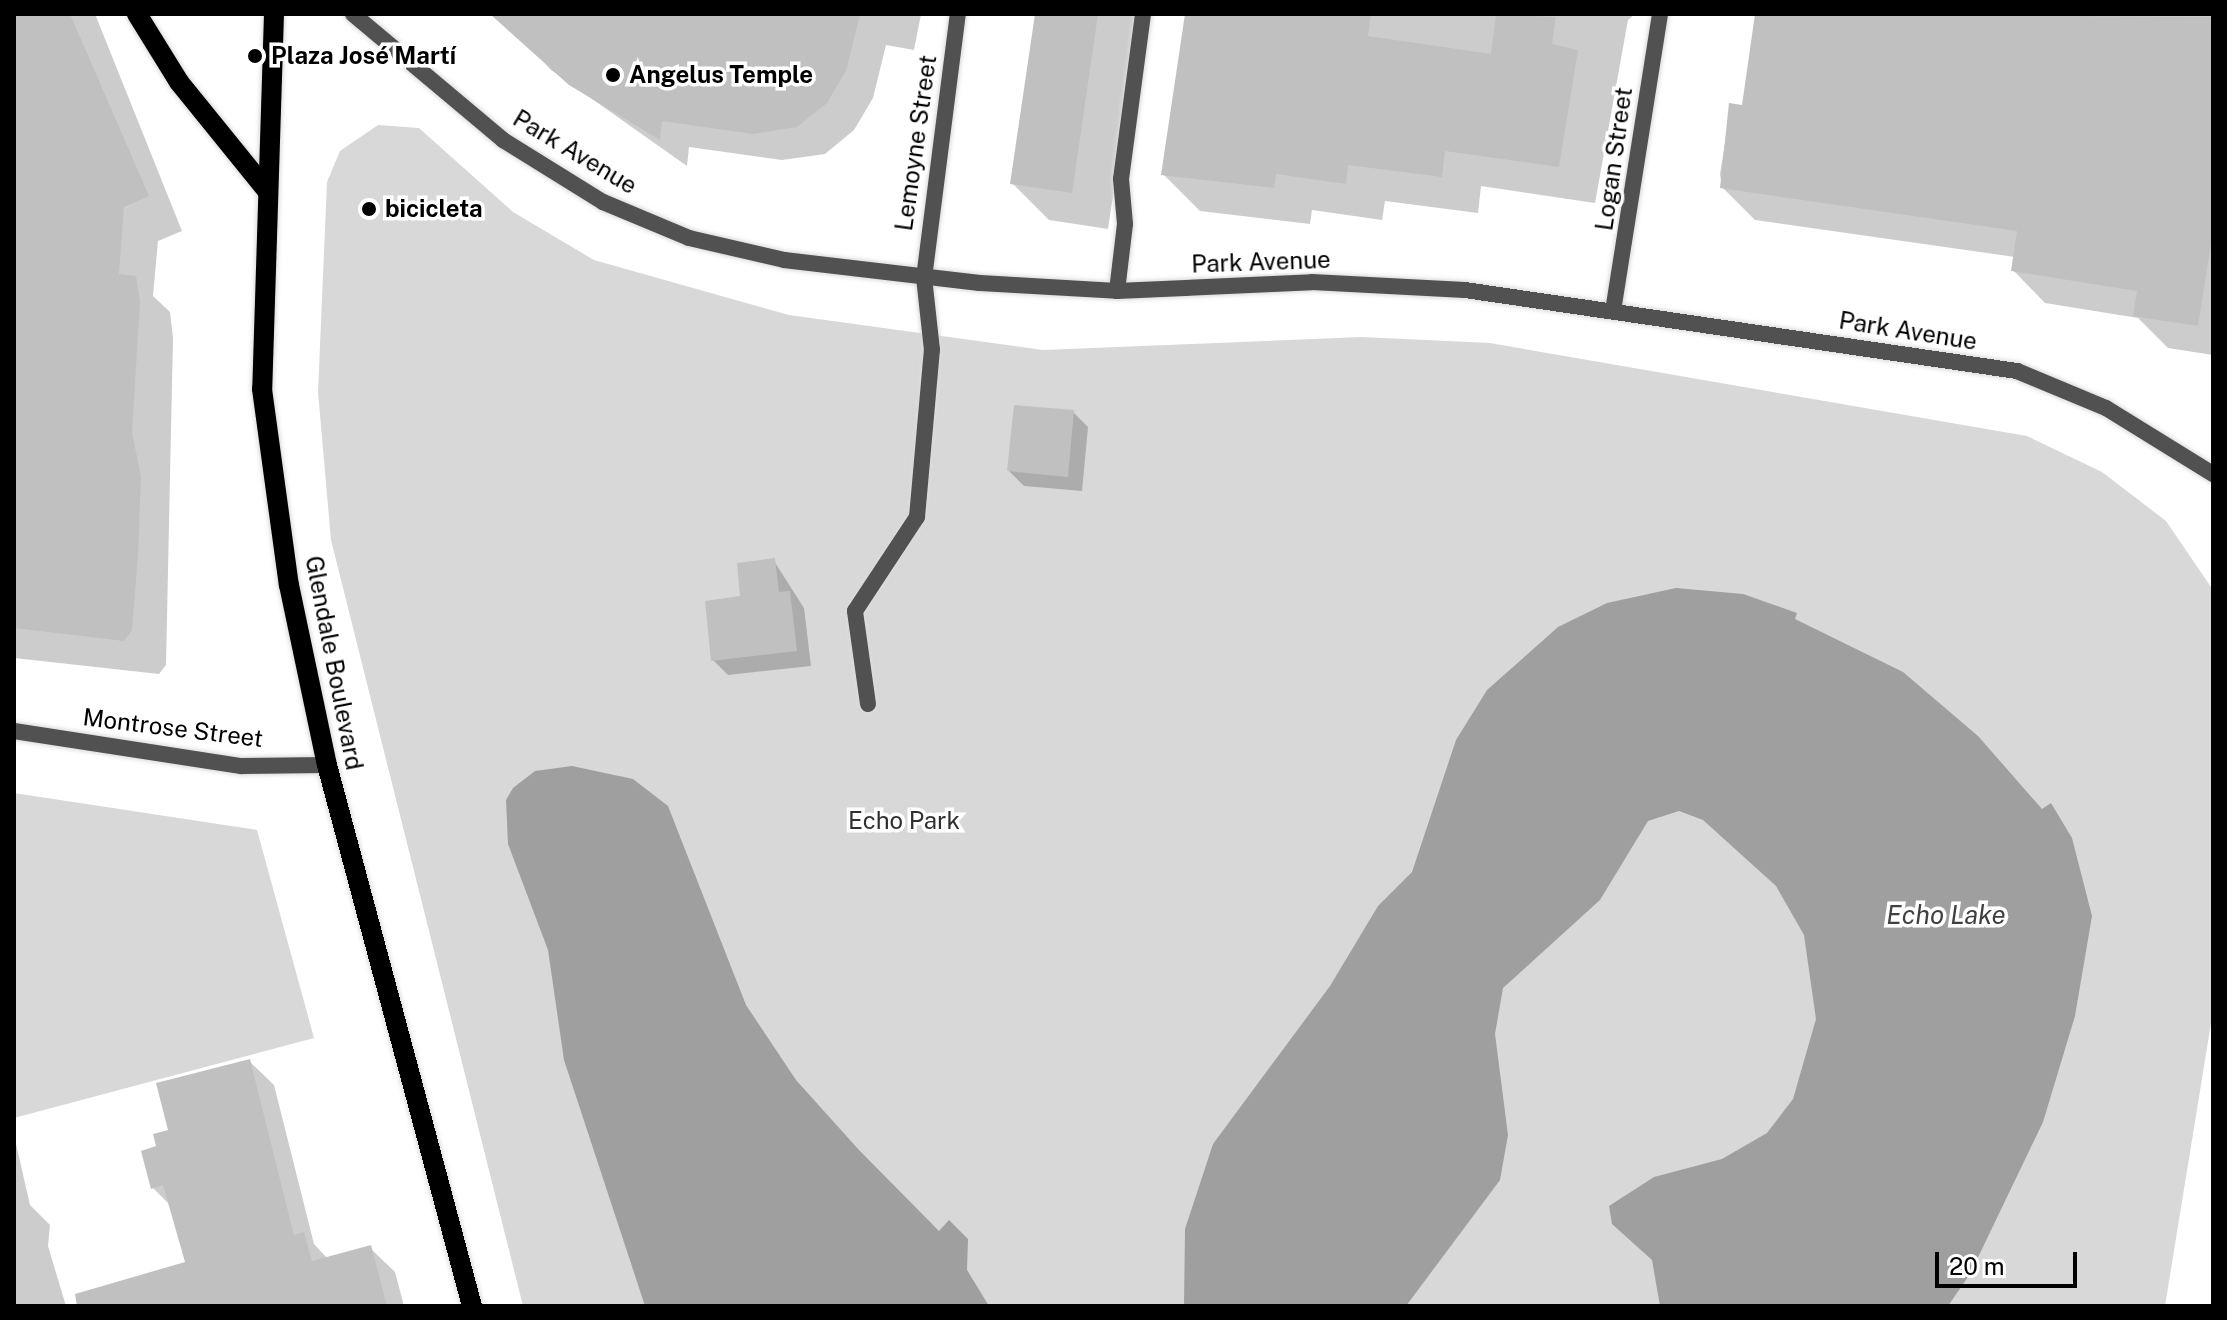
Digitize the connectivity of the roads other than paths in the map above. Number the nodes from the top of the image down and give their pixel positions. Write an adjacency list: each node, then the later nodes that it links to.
1 (137, 14): 7 (main road)
2 (274, 14): 7 (main road, Glendale Boulevard)
3 (353, 14): 8 (street, Park Avenue)
4 (958, 14): 8 (street, Lemoyne Street)
5 (1143, 14): 9 (street)
6 (1660, 14): 10 (street, Logan Street)
7 (268, 192): 14 (main road, Glendale Boulevard)
8 (924, 278): 9 (street, Park Avenue); 12 (street, Lemoyne Street)
9 (1117, 291): 10 (street, Park Avenue)
10 (1613, 311): 11 (street, Park Avenue)
11 (2213, 474)
12 (868, 704)
13 (14, 731): 14 (street, Montrose Street)
14 (327, 765): 15 (main road, Glendale Boulevard)
15 (472, 1306)

